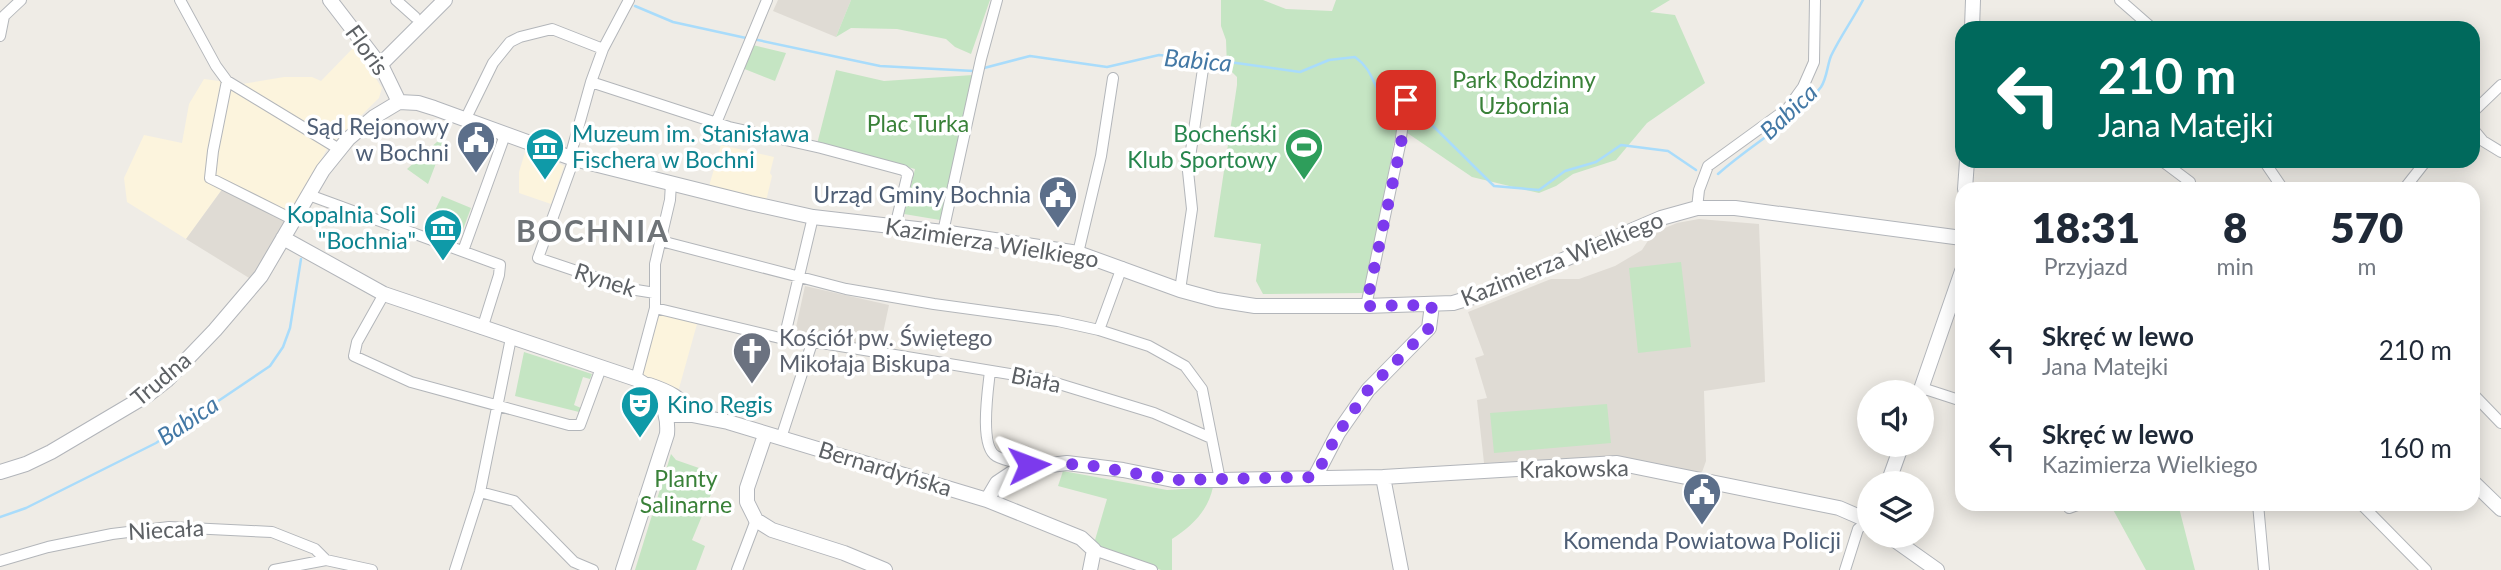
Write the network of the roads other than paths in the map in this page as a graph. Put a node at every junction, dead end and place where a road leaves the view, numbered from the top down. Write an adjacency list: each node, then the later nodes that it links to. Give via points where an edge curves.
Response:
1 (21, 0): 12 (street)
2 (330, 0): 19 (street, Floris)
3 (396, 0): 13 (street)
4 (446, 0): 19 (street)
5 (629, 0): 17 (street)
6 (767, 0): 28 (street)
7 (997, 0): 44 (street)
8 (1815, 0): 40 (street, via 1814,62 1802,87 1788,108 1708,166)
9 (1973, 0): 14 (street)
10 (2120, 0): 15 (street)
11 (185, 1): 21 (street)
12 (2, 14): 16 (street)
13 (415, 17)
14 (1972, 21)
15 (2144, 21)
16 (0, 36)
17 (603, 49): 22 (street); 27 (street, via 552,29 510,42 493,63)
18 (1204, 62): 52 (street, via 1188,171 1192,209)
19 (380, 65): 24 (street, Floris)
20 (1113, 78): 49 (street, via 1101,156)
21 (227, 81): 31 (street); 42 (street, via 210,178)
22 (591, 82): 28 (street); 33 (street)
23 (2501, 85): 26 (street)
24 (399, 103): 27 (street, via 418,103); 31 (street, Trudna, via 360,128)
25 (1406, 103): 57 (street)
26 (2480, 105)
27 (465, 120): 29 (street)
28 (716, 123): 43 (street, via 906,172)
29 (505, 135): 33 (street); 48 (street)
30 (2480, 138): 32 (street)
31 (339, 149): 39 (street, Trudna)
32 (2501, 152)
33 (572, 158): 38 (street); 54 (street, Rynek, via 538,258)
34 (2171, 168): 36 (street)
35 (2420, 168): 37 (street)
36 (2190, 182)
37 (2410, 182)
38 (671, 183): 41 (street, Kazimierza Wielkiego); 47 (street, Rynek)
39 (309, 195): 42 (street, Trudna); 48 (street)
40 (1697, 208): 45 (street, Kazimierza Wielkiego, via 1735,208); 56 (street, Kazimierza Wielkiego, via 1661,218 1480,296)
41 (813, 217): 43 (street, Kazimierza Wielkiego); 51 (street)
42 (294, 220): 46 (street, Trudna)
43 (895, 227): 44 (street, Kazimierza Wielkiego)
44 (943, 232): 49 (street, Kazimierza Wielkiego)
45 (1955, 237)
46 (283, 239): 55 (street); 79 (street, Trudna, via 249,292 167,380 51,452)
47 (661, 241): 51 (street); 54 (street, Rynek)
48 (463, 251): 59 (street, via 500,265)
49 (1078, 253): 50 (street, Kazimierza Wielkiego)
50 (1122, 267): 52 (street, Kazimierza Wielkiego); 60 (street)
51 (798, 278): 60 (street); 62 (street)
52 (1180, 290): 57 (street, Kazimierza Wielkiego, via 1255,306)
53 (1955, 291): 66 (street)
54 (654, 293): 58 (street, Rynek)
55 (384, 294): 59 (street); 71 (street, via 354,356 411,382)
56 (1432, 305): 57 (street, Kazimierza Wielkiego); 80 (street, via 1429,328 1368,390)
57 (1366, 306)
58 (655, 308): 62 (street, Biała); 67 (street, Rynek)
59 (482, 329): 61 (street)
60 (1098, 330): 77 (street, via 1149,346 1190,370 1202,389)
61 (511, 338): 64 (street); 71 (street)
62 (785, 339): 63 (street, Biała)
63 (812, 343): 65 (street, Biała); 76 (street)
64 (601, 368): 67 (street); 71 (street, via 580,425)
65 (990, 371): 77 (street, Biała, via 1091,393); 78 (street, via 989,450 998,458)
66 (1924, 380)
67 (639, 381): 72 (street, via 655,393); 73 (street, via 672,394)
68 (1934, 393): 69 (street)
69 (1955, 399)
70 (2480, 401): 74 (street)
71 (496, 407): 84 (street)
72 (667, 415): 73 (street, Bernardyńska); 100 (street, via 667,434)
73 (692, 415): 75 (street, Bernardyńska)
74 (2501, 423)
75 (765, 435): 76 (street, Bernardyńska); 90 (street, via 747,488 747,502)
76 (781, 438): 85 (street, Bernardyńska)
77 (1211, 438): 82 (street)
78 (1034, 467): 82 (street, Krakowska, via 1082,464 1173,480); 85 (street, Krakowska, via 1005,477)
79 (0, 472)
80 (1315, 477): 81 (street, Krakowska); 82 (street, Krakowska)
81 (1383, 477): 89 (street, Krakowska, via 1617,463 1839,508); 105 (street)
82 (1220, 481)
83 (2480, 489): 86 (street)
84 (480, 492): 98 (street); 99 (street, via 514,501 575,562)
85 (987, 500): 93 (street, Bernardyńska, via 1081,538)
86 (2501, 509)
87 (2259, 511): 108 (street)
88 (2368, 511): 109 (street)
89 (1857, 516)
90 (756, 520): 101 (street); 102 (street, via 772,530)
91 (1857, 531): 106 (street)
92 (1906, 548): 107 (street)
93 (1094, 550): 103 (street); 104 (street)
94 (326, 560): 95 (street, Niecała, via 315,549 272,532 169,527 56,545); 96 (street, Niecała); 97 (street, Niecała)
95 (0, 561)
96 (274, 570)
97 (372, 570)
98 (455, 570)
99 (593, 570)
100 (623, 570)
101 (737, 570)
102 (885, 570)
103 (1090, 570)
104 (1152, 570)
105 (1401, 570)
106 (1844, 570)
107 (1937, 570)
108 (2264, 570)
109 (2426, 570)

